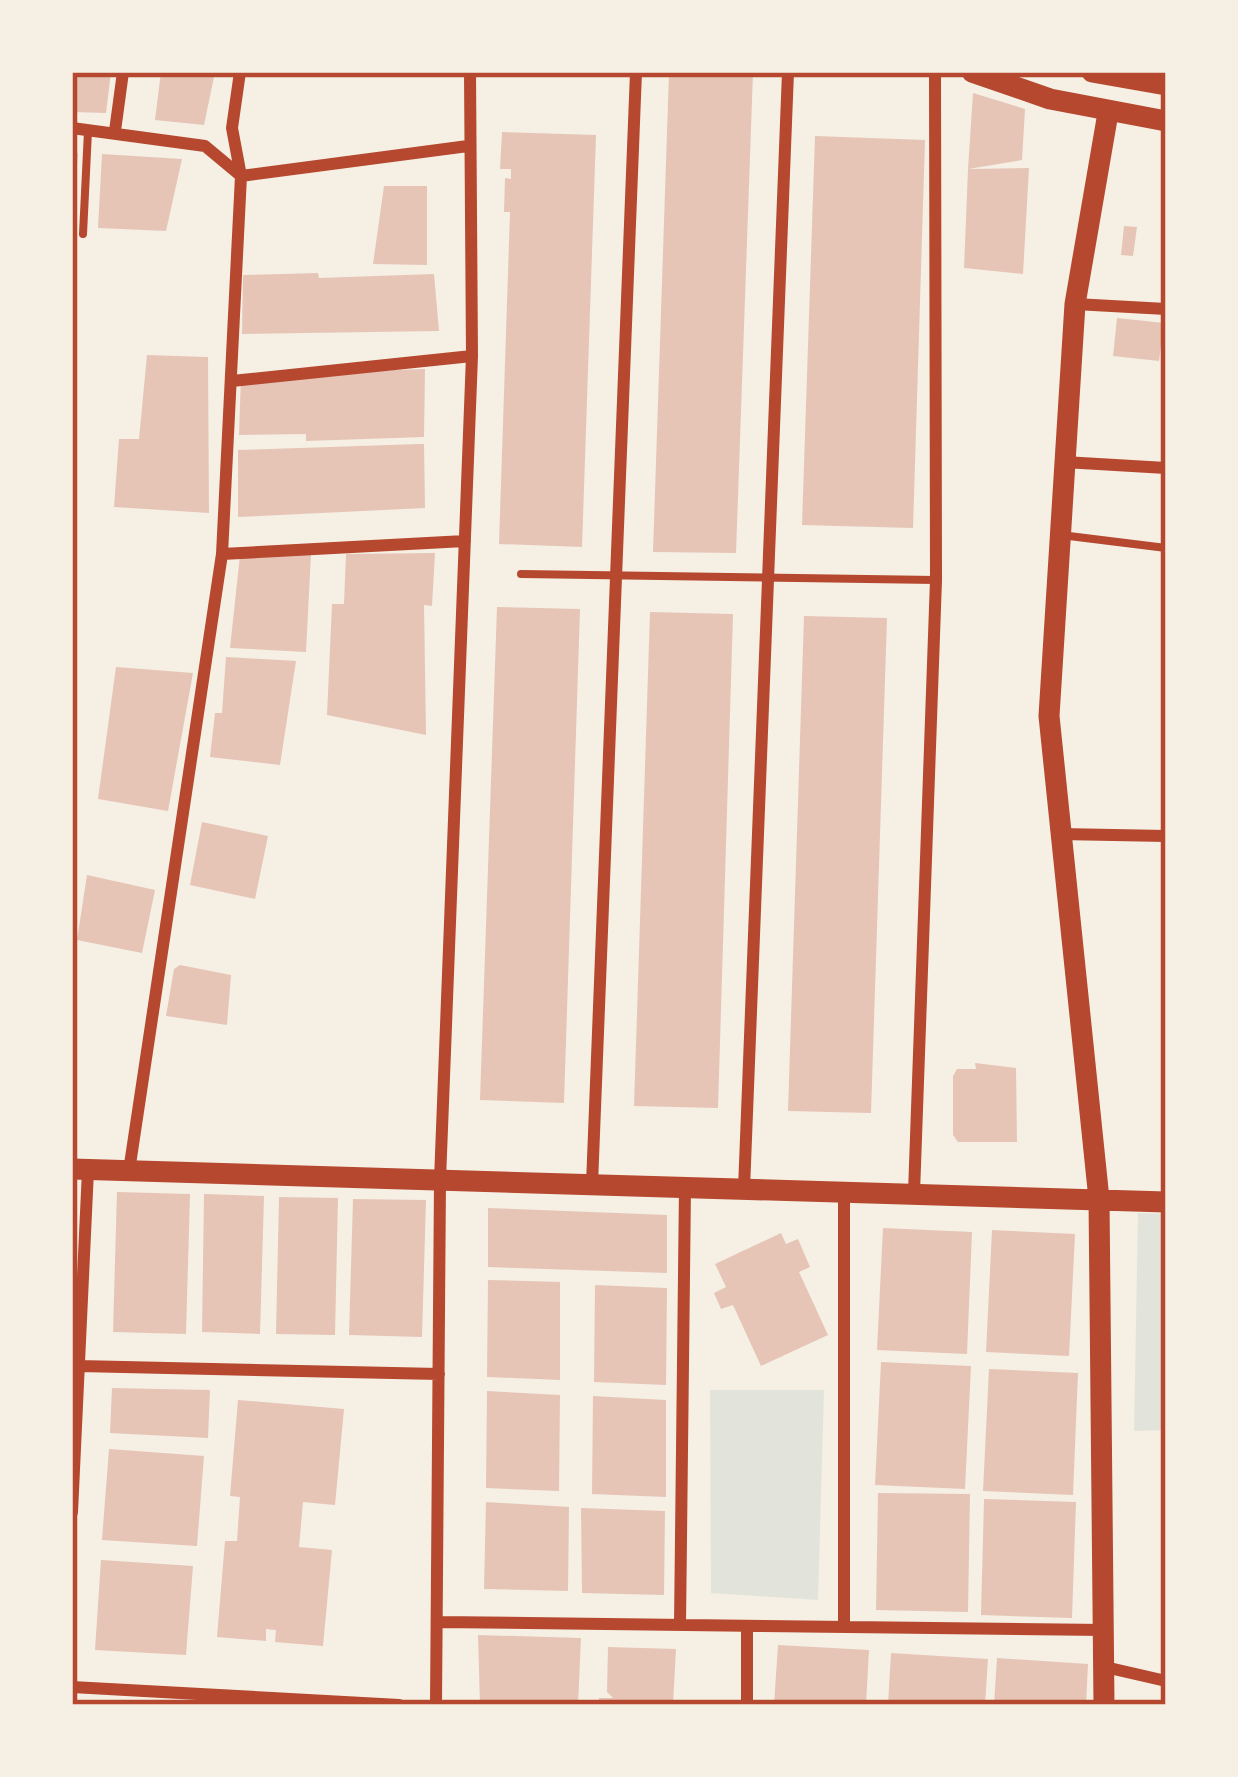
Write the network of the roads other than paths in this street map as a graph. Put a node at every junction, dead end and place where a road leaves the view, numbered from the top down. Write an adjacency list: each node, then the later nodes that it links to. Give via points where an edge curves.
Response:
1 (122, 72): 15 (street)
2 (240, 72): 17 (street, via 232,128)
3 (470, 72): 16 (street)
4 (636, 72): 30 (street)
5 (788, 72): 31 (street)
6 (935, 72): 32 (street)
7 (972, 72): 11 (street)
8 (1092, 72): 9 (street)
9 (1140, 77): 10 (street)
10 (1166, 85)
11 (1108, 113): 12 (street); 19 (street)
12 (1166, 121)
13 (72, 128): 14 (street)
14 (88, 130): 15 (street); 18 (lane)
15 (115, 131): 17 (street, via 206,146)
16 (468, 146): 17 (street); 21 (street)
17 (241, 176): 22 (street)
18 (83, 234)
19 (1075, 304): 20 (street); 23 (street)
20 (1166, 309)
21 (472, 356): 22 (street); 26 (street)
22 (232, 381): 28 (street)
23 (1064, 461): 24 (street); 25 (street)
24 (1166, 468)
25 (1060, 535): 27 (lane); 33 (street, via 1049,716)
26 (465, 541): 28 (street); 37 (street)
27 (1166, 548)
28 (222, 554): 36 (street)
29 (521, 574): 30 (lane)
30 (616, 575): 31 (lane); 38 (street)
31 (767, 577): 32 (lane); 40 (street)
32 (936, 580): 42 (street)
33 (1059, 834): 34 (street); 43 (street)
34 (1166, 836)
35 (80, 1170): 36 (street); 45 (street)
36 (129, 1171): 37 (street)
37 (440, 1180): 38 (street); 46 (street)
38 (592, 1184): 39 (street)
39 (685, 1187): 40 (street); 49 (street)
40 (744, 1189): 41 (street)
41 (844, 1192): 42 (street); 51 (street)
42 (914, 1193): 43 (street)
43 (1099, 1199): 44 (street); 52 (street)
44 (1166, 1202)
45 (79, 1366): 46 (street); 47 (street)
46 (439, 1374): 48 (street)
47 (72, 1512)
48 (437, 1622): 49 (street); 57 (street)
49 (680, 1625): 50 (street)
50 (747, 1626): 51 (street); 58 (street)
51 (844, 1627): 52 (street)
52 (1105, 1630): 53 (street)
53 (1106, 1667): 54 (street); 59 (street)
54 (1166, 1681)
55 (72, 1687): 56 (street)
56 (399, 1705)
57 (436, 1705)
58 (747, 1705)
59 (1104, 1705)

